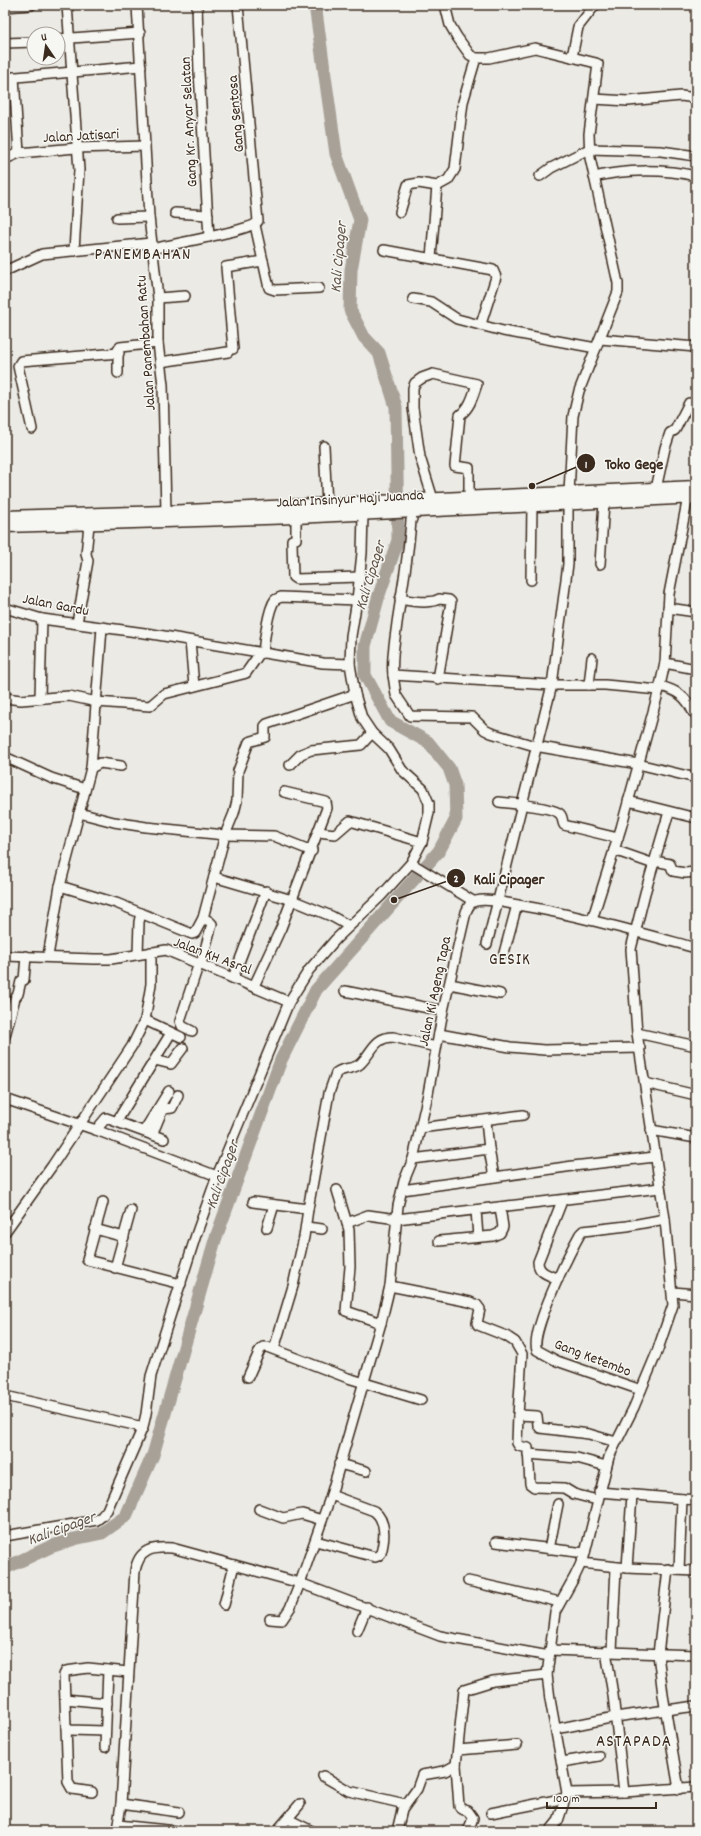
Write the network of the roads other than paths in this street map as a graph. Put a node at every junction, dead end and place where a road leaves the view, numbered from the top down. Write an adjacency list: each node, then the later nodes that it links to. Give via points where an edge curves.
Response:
1 (31, 5): 8 (street)
2 (67, 5): 11 (street)
3 (137, 5): 9 (street, Jalan Panembahan Ratu)
4 (197, 5): 33 (street, Gang Kr. Anyar Selatan)
5 (238, 5): 36 (street, Gang Sentosa)
6 (445, 5): 15 (street, via 450,25 457,37 470,55)
7 (595, 5): 14 (street, via 578,27)
8 (5, 7)
9 (140, 33): 11 (street); 16 (street, Jalan Panembahan Ratu)
10 (66, 38): 11 (street)
11 (69, 38): 17 (street)
12 (26, 42): 13 (street)
13 (5, 43)
14 (572, 57): 15 (street, via 535,48 489,58); 20 (street, via 598,64)
15 (476, 58): 30 (street, via 463,102 455,169 448,180)
16 (141, 66): 17 (street); 21 (street, Jalan Panembahan Ratu)
17 (71, 72): 18 (street); 22 (street)
18 (10, 78): 24 (street)
19 (696, 98): 20 (street, via 681,96 628,101)
20 (594, 99): 23 (street)
21 (145, 146): 22 (street, Jalan Jatisari); 34 (street, Jalan Panembahan Ratu)
22 (76, 148): 24 (street, Jalan Jatisari); 40 (street, via 79,170)
23 (589, 149): 25 (street, via 662,151); 27 (street, via 550,168); 29 (street)
24 (19, 153): 26 (street)
25 (696, 156)
26 (5, 160)
27 (540, 176)
28 (696, 176): 29 (street, via 666,172 631,172)
29 (594, 177): 49 (street, via 618,283 618,292)
30 (438, 186): 31 (street, via 419,183 408,185); 41 (street)
31 (400, 212)
32 (175, 213): 33 (street)
33 (208, 215): 37 (street, Gang Kr. Anyar Selatan)
34 (149, 217): 35 (street); 38 (street, Jalan Panembahan Ratu)
35 (118, 218)
36 (257, 223): 37 (street); 42 (street, Gang Sentosa)
37 (209, 237): 38 (street)
38 (151, 246): 40 (street); 46 (street, Jalan Panembahan Ratu)
39 (384, 250): 41 (street)
40 (74, 251): 43 (street, via 42,254)
41 (431, 258): 48 (street, via 494,272 495,283)
42 (264, 261): 44 (street, Gang Sentosa, via 269,288); 54 (street, via 226,267 230,350)
43 (5, 271)
44 (319, 288)
45 (185, 296): 46 (street)
46 (158, 298): 50 (street, Jalan Panembahan Ratu)
47 (414, 299): 48 (street, via 431,302 457,319)
48 (475, 323): 52 (street, via 503,331)
49 (600, 339): 51 (street); 52 (street)
50 (158, 343): 53 (street, via 120,347); 54 (street, Jalan Panembahan Ratu)
51 (696, 347)
52 (596, 348): 63 (street, via 579,391 573,416)
53 (118, 353): 55 (street); 57 (street, via 20,361 18,366)
54 (160, 362): 68 (street, Jalan Panembahan Ratu, via 163,385)
55 (118, 373)
56 (689, 403): 60 (street, via 666,443)
57 (32, 429)
58 (324, 446): 67 (street)
59 (696, 487): 60 (highway, Jalan Insinyur Haji Juanda)
60 (656, 489): 63 (highway, Jalan Insinyur Haji Juanda)
61 (692, 497): 65 (highway, Jalan Insinyur Haji Juanda); 83 (street)
62 (469, 498): 63 (highway, Jalan Insinyur Haji Juanda); 64 (highway, Jalan Insinyur Haji Juanda); 64 (street, via 468,468 455,466 460,415 471,402 477,384 433,374 415,383 413,408 420,457)
63 (568, 498): 65 (highway, Jalan Insinyur Haji Juanda); 66 (highway, Jalan Insinyur Haji Juanda); 98 (street, via 568,564)
64 (433, 499): 69 (highway, Jalan Insinyur Haji Juanda)
65 (604, 502): 77 (street)
66 (532, 504): 69 (highway, Jalan Insinyur Haji Juanda); 79 (street)
67 (327, 505): 69 (highway, Jalan Insinyur Haji Juanda, via 383,501); 70 (highway, Jalan Insinyur Haji Juanda)
68 (166, 512): 70 (highway, Jalan Insinyur Haji Juanda); 74 (highway, Jalan Insinyur Haji Juanda)
69 (415, 512): 71 (highway, Jalan Insinyur Haji Juanda); 80 (street, via 410,520 408,552)
70 (258, 513): 73 (highway, Jalan Insinyur Haji Juanda); 75 (highway, Jalan Insinyur Haji Juanda)
71 (363, 514): 73 (highway, Jalan Insinyur Haji Juanda); 78 (street)
72 (5, 517): 74 (highway, Jalan Insinyur Haji Juanda)
73 (296, 518): 78 (street, via 296,539 292,540 293,577)
74 (72, 520): 75 (highway, Jalan Insinyur Haji Juanda); 76 (highway, Jalan Insinyur Haji Juanda)
75 (89, 524): 86 (street, via 87,568)
76 (5, 526)
77 (600, 564)
78 (360, 577): 81 (street)
79 (531, 580)
80 (400, 599): 94 (street, via 392,663); 95 (street, via 420,602 439,599 451,602)
81 (357, 600): 89 (street, via 281,597 275,600); 92 (street, via 351,636)
82 (5, 608): 85 (street, Jalan Gardu)
83 (668, 608): 84 (street); 91 (street)
84 (696, 612)
85 (42, 619): 86 (street, Jalan Gardu); 102 (street)
86 (77, 623): 87 (street, Jalan Gardu)
87 (102, 628): 88 (street, Jalan Gardu); 103 (street)
88 (190, 641): 89 (street, Jalan Gardu); 97 (street)
89 (261, 653): 92 (street, Jalan Gardu, via 323,663); 97 (street, via 243,674)
90 (592, 658): 96 (street)
91 (665, 663): 93 (street); 99 (street)
92 (350, 664): 100 (street)
93 (696, 669)
94 (393, 675): 95 (street); 106 (street, via 396,695 409,716 472,717 491,733)
95 (438, 679): 98 (street)
96 (589, 685): 98 (street); 99 (street)
97 (194, 686): 103 (street, via 162,694 150,706)
98 (552, 686): 106 (street)
99 (660, 688): 104 (street, via 671,688 682,694); 108 (street)
100 (355, 694): 105 (street, via 362,718); 122 (street, via 267,724 265,736 249,742 238,770 236,801)
101 (5, 698): 102 (street)
102 (40, 698): 103 (street, via 69,696)
103 (97, 702): 111 (street)
104 (693, 712)
105 (372, 733): 109 (street, via 361,745 311,750 301,754); 124 (street, via 389,749 402,770 425,792 429,806)
106 (536, 746): 108 (street); 117 (street)
107 (5, 757): 113 (street, via 51,778)
108 (638, 764): 112 (street); 115 (street)
109 (290, 765)
110 (121, 766): 111 (street, via 100,763)
111 (91, 768): 113 (street)
112 (696, 778)
113 (85, 789): 119 (street)
114 (284, 792): 121 (street, via 327,803)
115 (628, 801): 118 (street); 123 (street)
116 (499, 802): 117 (street)
117 (523, 804): 123 (street, via 560,813 564,825); 135 (street)
118 (669, 812): 120 (street); 127 (street)
119 (79, 813): 122 (street, via 128,824); 131 (street)
120 (696, 818)
121 (318, 832): 124 (street, via 335,834 350,821); 126 (street)
122 (225, 835): 126 (street, via 276,836); 130 (street)
123 (618, 838): 125 (street)
124 (422, 842): 128 (street)
125 (614, 850): 127 (street); 139 (street)
126 (312, 852): 133 (street)
127 (655, 862): 129 (street, via 670,864 673,871); 141 (street)
128 (413, 864): 134 (street); 140 (street)
129 (696, 872)
130 (214, 877): 132 (street); 138 (street)
131 (60, 886): 137 (street); 149 (street)
132 (266, 891): 133 (street); 151 (street)
133 (292, 900): 140 (street); 153 (street)
134 (473, 901): 135 (street); 152 (street, Jalan Ki Ageng Tapa, via 466,912)
135 (498, 902): 136 (street); 142 (street)
136 (516, 905): 139 (street); 145 (street)
137 (141, 913): 138 (street, via 192,934); 146 (street)
138 (203, 918): 150 (street, via 212,924)
139 (592, 920): 141 (street)
140 (349, 926): 156 (street, via 309,970)
141 (636, 932): 143 (street); 161 (street, via 631,949)
142 (486, 944)
143 (696, 948)
144 (151, 952): 146 (street, Jalan KH Asral); 150 (street, Jalan KH Asral, via 166,950); 158 (street, via 151,984)
145 (504, 953)
146 (138, 954): 149 (street, Jalan KH Asral, via 111,959)
147 (5, 956): 148 (street, Jalan KH Asral)
148 (26, 956): 149 (street, Jalan KH Asral); 163 (street, via 24,980 21,981 15,998)
149 (48, 956)
150 (200, 963): 151 (street, Jalan KH Asral); 159 (street, via 180,1021 182,1026)
151 (232, 978): 153 (street, Jalan KH Asral)
152 (450, 984): 155 (street); 157 (street, Jalan Ki Ageng Tapa)
153 (254, 986): 156 (street, Jalan KH Asral)
154 (344, 991): 157 (street)
155 (500, 994)
156 (289, 1002): 190 (street)
157 (443, 1011): 162 (street, Jalan Ki Ageng Tapa)
158 (145, 1020): 160 (street); 180 (street, via 132,1046)
159 (192, 1031)
160 (171, 1033): 164 (street); 169 (street)
161 (637, 1033): 165 (street); 168 (street)
162 (438, 1034): 166 (street, Jalan Ki Ageng Tapa); 168 (street, via 510,1047 544,1050)
163 (5, 1036)
164 (181, 1037)
165 (696, 1046)
166 (436, 1047): 181 (street, Jalan Ki Ageng Tapa); 200 (street, via 387,1037 380,1039 360,1064 336,1073 329,1093)
167 (183, 1048): 169 (street, via 171,1064)
168 (640, 1048): 170 (street)
169 (155, 1060): 178 (street)
170 (645, 1083): 173 (street); 183 (street)
171 (169, 1091): 175 (street)
172 (178, 1095): 176 (street)
173 (696, 1095)
174 (5, 1099): 180 (street)
175 (161, 1104): 176 (street); 184 (street)
176 (172, 1108): 184 (street, via 163,1109)
177 (523, 1115): 179 (street)
178 (117, 1121): 182 (street, via 106,1118); 184 (street)
179 (486, 1121): 181 (street); 187 (street)
180 (80, 1125): 182 (street); 210 (street)
181 (420, 1128): 189 (street, Jalan Ki Ageng Tapa)
182 (96, 1130): 190 (street)
183 (651, 1130): 185 (street); 188 (street)
184 (148, 1133): 186 (street)
185 (696, 1138)
186 (164, 1139)
187 (489, 1149): 189 (street); 191 (street)
188 (655, 1157): 191 (street); 192 (street)
189 (413, 1158): 194 (street, Jalan Ki Ageng Tapa)
190 (217, 1176): 216 (street)
191 (494, 1177): 194 (street)
192 (660, 1188): 195 (street); 204 (street)
193 (337, 1190): 205 (street)
194 (402, 1190): 203 (street, Jalan Ki Ageng Tapa)
195 (562, 1201): 199 (street); 215 (street, via 538,1262 544,1273)
196 (103, 1202): 208 (street)
197 (253, 1202): 198 (street)
198 (274, 1205): 200 (street); 207 (street)
199 (500, 1207): 202 (street); 212 (street, via 502,1231 493,1236)
200 (308, 1209): 206 (street)
201 (131, 1210): 211 (street)
202 (476, 1210): 203 (street); 212 (street)
203 (396, 1219): 205 (street, via 362,1216); 217 (street, Jalan Ki Ageng Tapa)
204 (665, 1219): 215 (street, via 583,1231); 218 (street)
205 (347, 1223): 220 (street, via 350,1267 346,1311)
206 (306, 1227): 209 (street); 221 (street, via 293,1286)
207 (267, 1228)
208 (95, 1229): 211 (street); 214 (street, via 88,1260)
209 (322, 1229)
210 (5, 1232)
211 (124, 1237): 214 (street)
212 (478, 1237): 213 (street)
213 (439, 1241)
214 (115, 1268): 216 (street)
215 (558, 1279): 224 (street, Gang Ketembo, via 538,1329 536,1348 554,1360)
216 (181, 1284): 228 (street, via 151,1376)
217 (390, 1286): 220 (street, Jalan Ki Ageng Tapa); 227 (street, via 477,1305 480,1309 478,1326 501,1333 515,1342 523,1358)
218 (673, 1292): 219 (street); 224 (street, via 671,1314)
219 (696, 1294)
220 (382, 1318): 223 (street, Jalan Ki Ageng Tapa)
221 (274, 1349): 222 (street, via 263,1347 260,1350); 223 (street)
222 (248, 1377)
223 (363, 1383): 226 (street); 231 (street, Jalan Ki Ageng Tapa)
224 (641, 1390): 229 (street)
225 (5, 1396): 228 (street)
226 (421, 1400)
227 (518, 1415): 229 (street, via 537,1416 540,1428 589,1434); 230 (street, via 517,1443 519,1446 527,1447)
228 (143, 1427): 242 (street, via 102,1516 97,1520)
229 (616, 1442): 232 (street)
230 (528, 1454): 232 (street, via 577,1458); 236 (street, via 529,1482 532,1486 564,1488 574,1494)
231 (339, 1464): 233 (street); 234 (street, Jalan Ki Ageng Tapa)
232 (606, 1466): 236 (street)
233 (366, 1471)
234 (331, 1494): 241 (street, Jalan Ki Ageng Tapa); 243 (street, via 379,1514 384,1526 381,1553 375,1557)
235 (632, 1495): 236 (street); 237 (street); 250 (street)
236 (598, 1496): 246 (street)
237 (682, 1499): 238 (street); 252 (street)
238 (696, 1500)
239 (558, 1504): 245 (street)
240 (259, 1509): 241 (street, via 283,1518 302,1514)
241 (322, 1520): 243 (street, Jalan Ki Ageng Tapa)
242 (5, 1536)
243 (316, 1540): 255 (street, Jalan Ki Ageng Tapa)
244 (496, 1542): 245 (street)
245 (549, 1549): 246 (street)
246 (585, 1552): 247 (street)
247 (581, 1563): 249 (street); 256 (street)
248 (234, 1565): 255 (street); 257 (street); 266 (street, via 172,1548 155,1548 143,1553 135,1571)
249 (616, 1568): 250 (street); 261 (street)
250 (627, 1568): 251 (street)
251 (668, 1569): 252 (street); 263 (street)
252 (679, 1570): 253 (street)
253 (696, 1570)
254 (468, 1581): 256 (street)
255 (300, 1583): 258 (street); 259 (street, Jalan Ki Ageng Tapa, via 282,1620)
256 (560, 1602): 262 (street, via 553,1619)
257 (224, 1605)
258 (367, 1607): 260 (street); 262 (street, via 440,1636)
259 (270, 1619)
260 (357, 1631)
261 (609, 1651): 262 (street); 263 (street); 272 (street)
262 (550, 1653): 267 (street)
263 (658, 1654): 264 (street); 271 (street)
264 (696, 1655)
265 (108, 1670): 266 (street); 268 (street, via 88,1668 66,1671); 269 (street)
266 (128, 1672): 288 (street)
267 (548, 1675): 274 (street); 278 (street, via 493,1681 465,1688)
268 (65, 1699): 269 (street); 273 (street)
269 (107, 1704): 275 (street)
270 (696, 1706): 271 (street)
271 (665, 1710): 272 (street); 284 (street)
272 (615, 1717): 274 (street); 286 (street)
273 (66, 1727): 275 (street, via 70,1730); 285 (street, via 68,1782 72,1788)
274 (556, 1729): 280 (street)
275 (105, 1731): 277 (street)
276 (517, 1746): 278 (street)
277 (105, 1747)
278 (458, 1750): 281 (street)
279 (599, 1756): 280 (street)
280 (562, 1762): 287 (street)
281 (456, 1765): 290 (street, via 445,1771 422,1775 418,1789); 301 (street, via 459,1808 468,1811 473,1818)
282 (323, 1776): 290 (street, via 349,1791)
283 (696, 1787): 284 (street)
284 (679, 1789): 286 (street)
285 (92, 1792)
286 (624, 1792): 287 (street)
287 (567, 1796): 292 (street); 294 (street)
288 (121, 1804): 291 (street); 295 (street)
289 (300, 1804): 293 (street)
290 (405, 1804): 300 (street)
291 (179, 1812)
292 (491, 1813)
293 (288, 1819): 298 (street); 299 (street)
294 (558, 1821): 302 (street); 303 (street)
295 (118, 1828): 296 (street)
296 (160, 1830): 297 (street)
297 (177, 1831)
298 (277, 1831)
299 (312, 1831)
300 (397, 1831)
301 (468, 1831)
302 (550, 1831)
303 (558, 1831)

